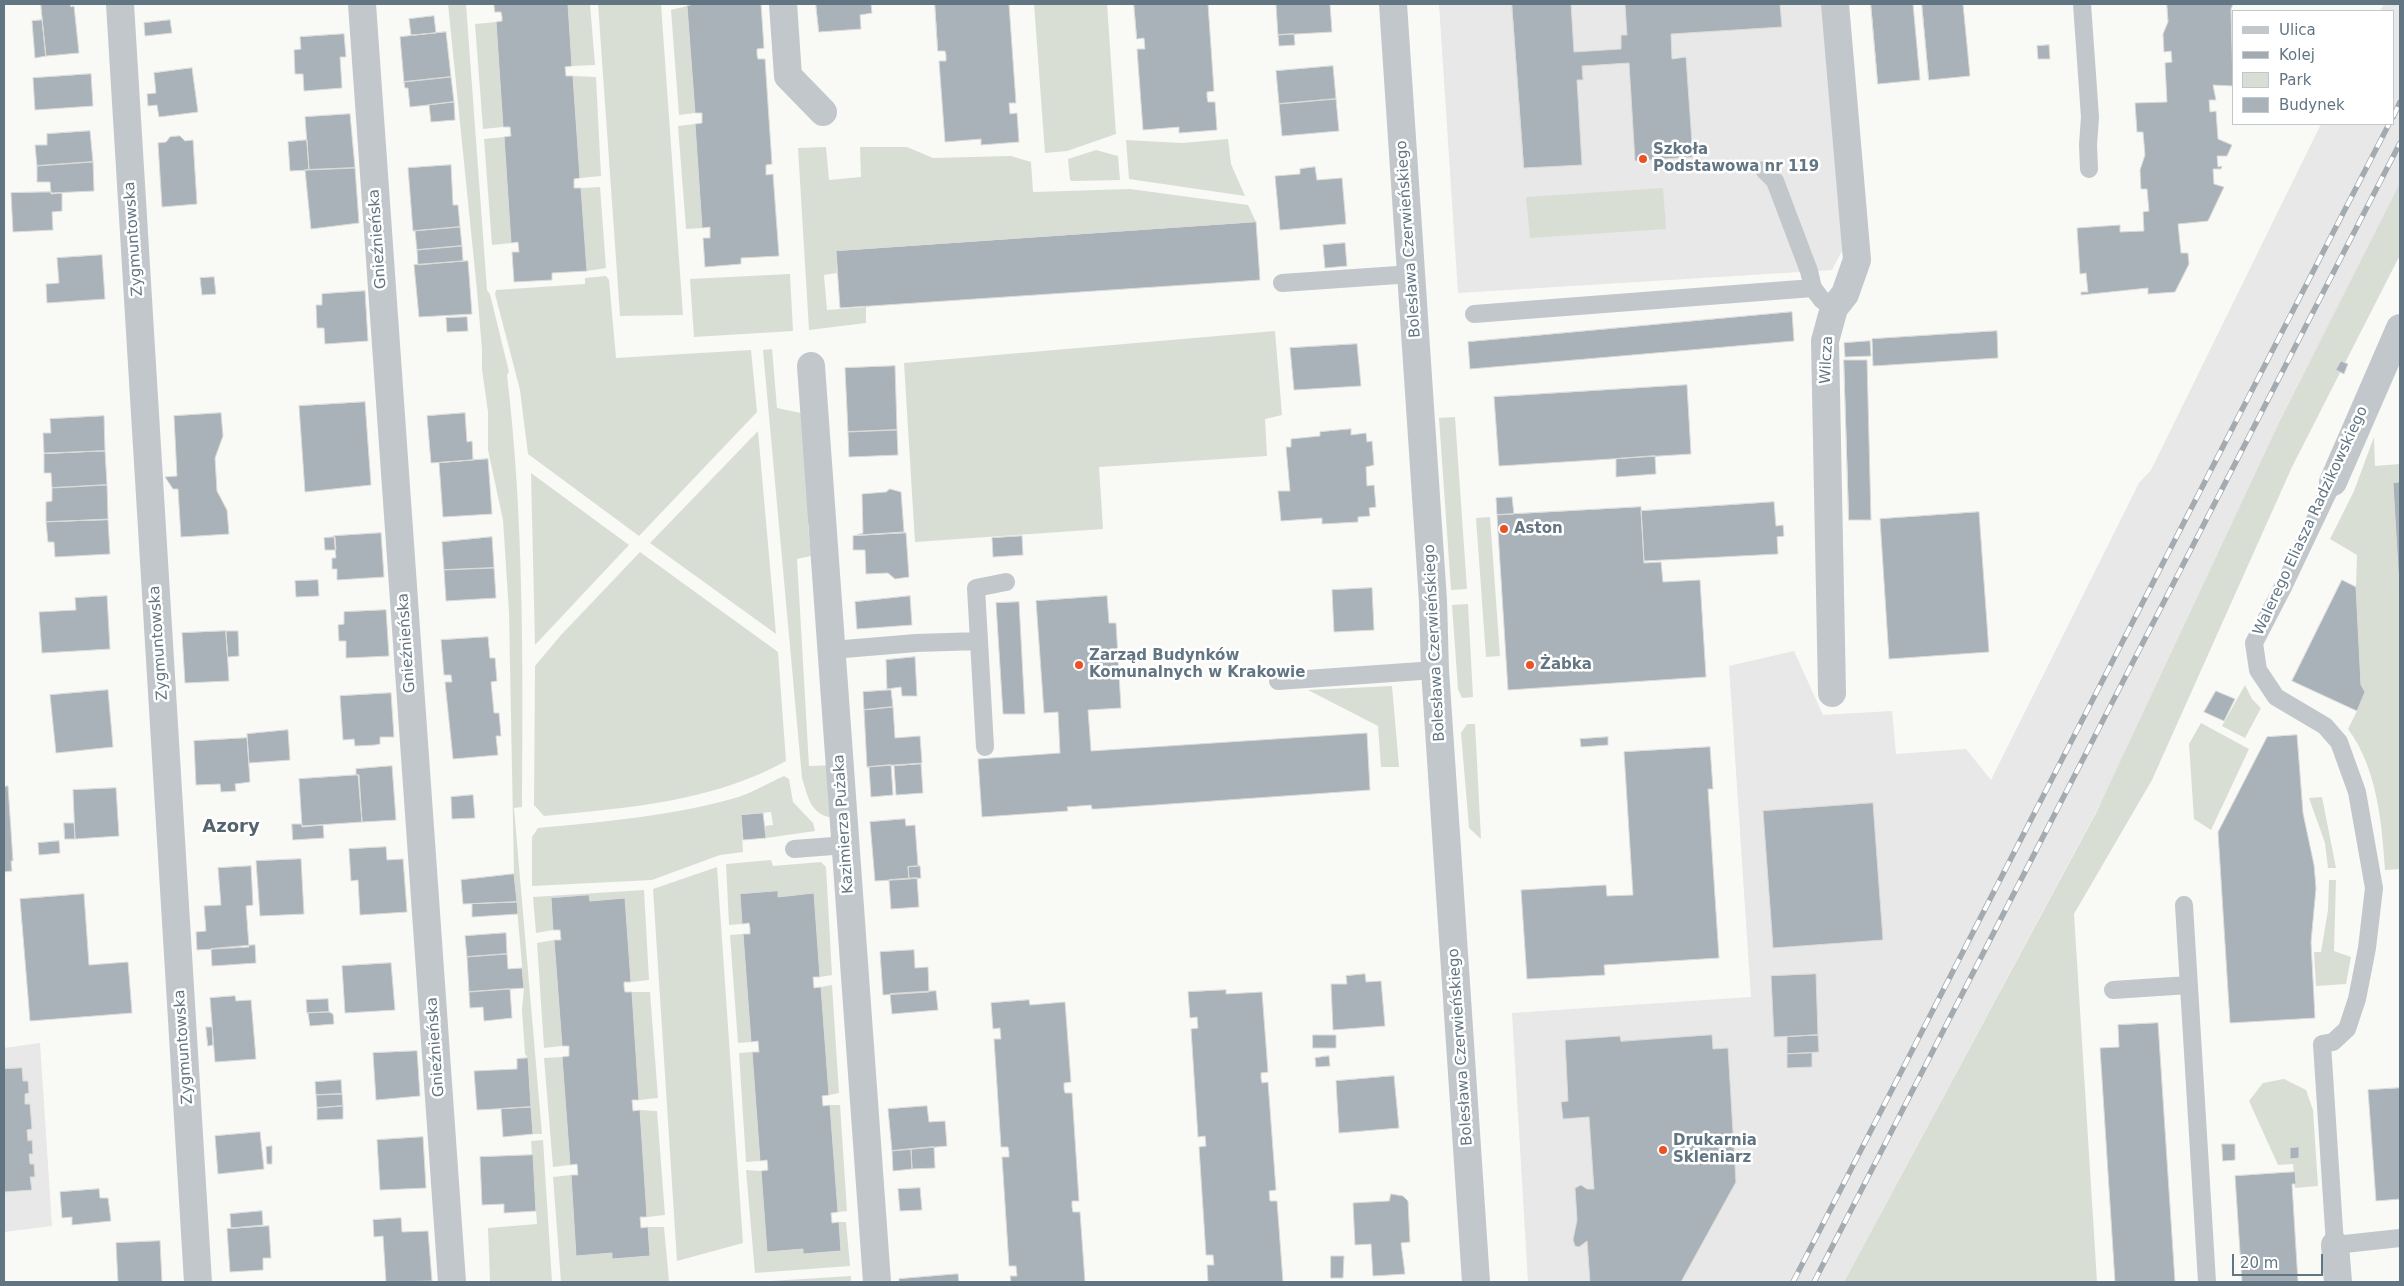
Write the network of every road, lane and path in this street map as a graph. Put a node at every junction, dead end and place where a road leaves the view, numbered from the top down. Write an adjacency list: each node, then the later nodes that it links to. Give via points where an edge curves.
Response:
1 (120, 4): 32 (street, Zygmuntowska)
2 (362, 4): 33 (street, Gnieźnieńska)
3 (783, 4): 7 (street, via 788,76)
4 (1393, 4): 10 (street, Bolesława Czerwieńskiego)
5 (1835, 4): 13 (street, Wilcza, via 1857,260 1845,294)
6 (2082, 4): 8 (lane, via 2090,117)
7 (823, 112)
8 (2088, 169)
9 (1764, 170): 12 (lane, via 1775,181)
10 (1412, 274): 11 (lane); 21 (street, Bolesława Czerwieńskiego)
11 (1282, 283)
12 (1813, 288): 13 (lane); 14 (lane)
13 (1834, 308): 23 (street, Wilcza, via 1824,341)
14 (1474, 314)
15 (2397, 347): 17 (street, Walerego Eliasza Radzikowskiego)
16 (811, 366): 20 (street, Kazimierza Pużaka)
17 (2333, 482): 31 (lane, Walerego Eliasza Radzikowskiego, via 2254,643 2258,670 2276,697 2325,726 2339,742 2357,792 2374,888 2357,999 2347,1029 2333,1042 2322,1044)
18 (1006, 582): 19 (lane, via 976,588)
19 (979, 641): 20 (lane); 24 (lane)
20 (832, 650): 25 (street, Kazimierza Pużaka)
21 (1435, 670): 22 (lane); 35 (street, Bolesława Czerwieńskiego)
22 (1278, 681)
23 (1832, 693)
24 (985, 747)
25 (846, 845): 26 (lane); 34 (street, Kazimierza Pużaka)
26 (794, 849)
27 (2184, 905): 28 (lane)
28 (2189, 985): 29 (lane); 36 (lane)
29 (2113, 990)
30 (2400, 1238): 31 (lane)
31 (2335, 1245): 37 (street)
32 (198, 1282)
33 (452, 1282)
34 (877, 1282)
35 (1476, 1282)
36 (2207, 1282)
37 (2338, 1282)

